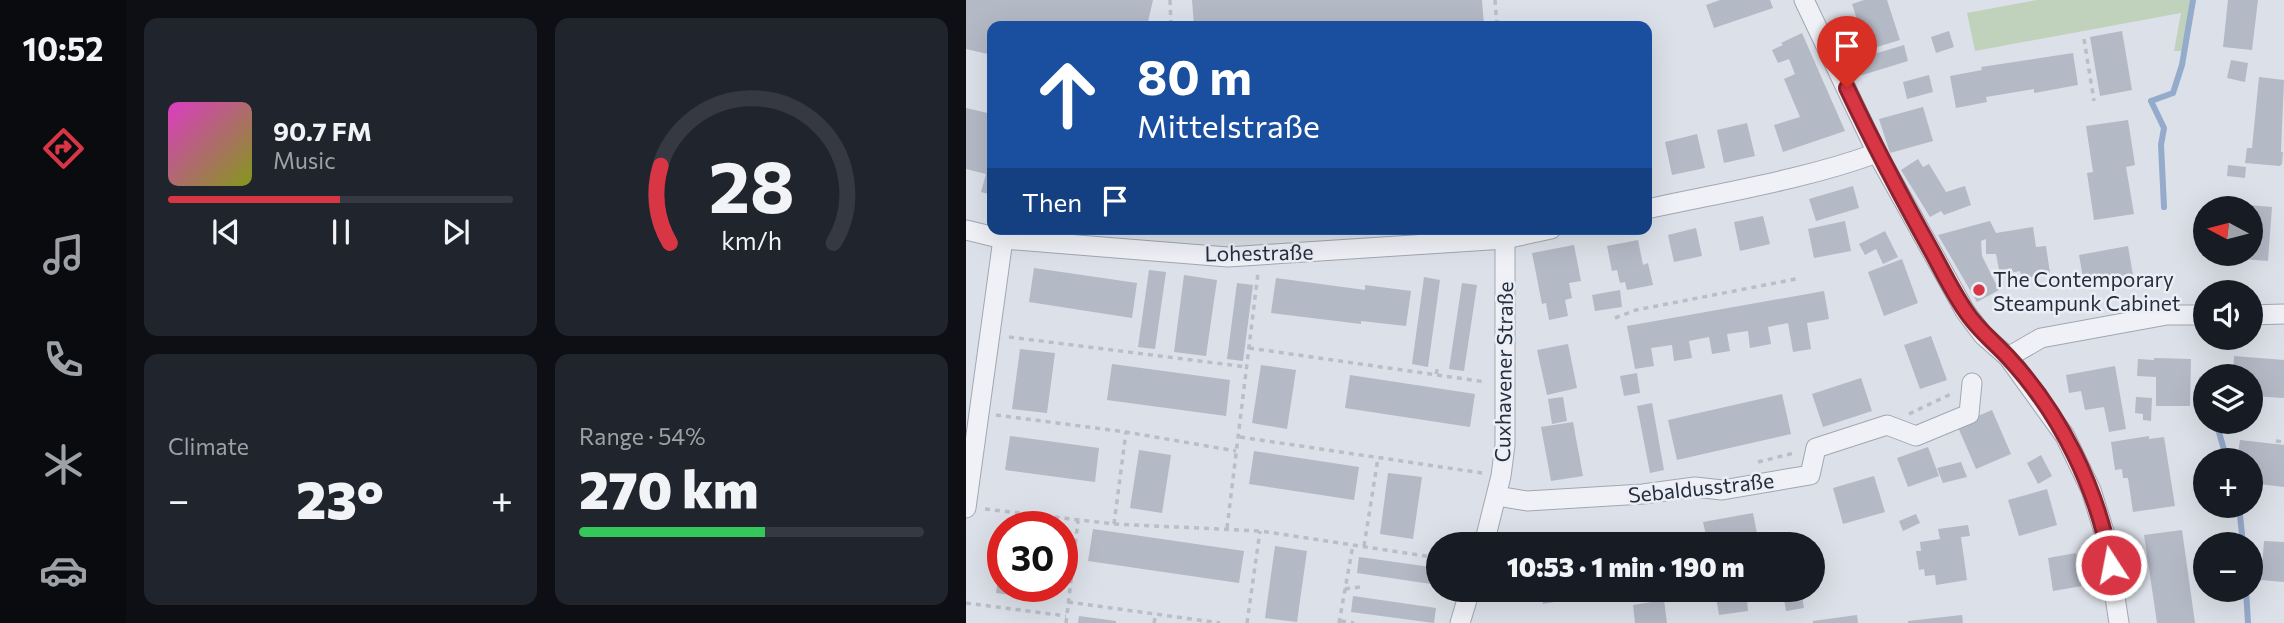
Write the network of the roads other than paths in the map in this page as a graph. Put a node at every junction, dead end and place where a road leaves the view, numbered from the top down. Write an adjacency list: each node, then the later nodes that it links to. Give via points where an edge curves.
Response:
1 (1804, 0): 2 (street)
2 (1877, 153): 3 (street); 11 (street, via 1965,311)
3 (1652, 208)
4 (966, 230): 6 (street, Lohestraße)
5 (1523, 235): 7 (street, Lohestraße)
6 (1003, 239): 7 (street, Lohestraße, via 1228,257); 14 (street, via 979,412)
7 (1505, 239): 13 (street, Cuxhavener Straße, via 1505,445)
8 (2284, 314): 10 (street)
9 (2193, 315): 11 (street, via 2166,315 2041,338)
10 (2263, 315)
11 (2008, 357): 18 (street, via 2065,436 2091,490 2106,538)
12 (1972, 383): 13 (street, Sebaldusstraße, via 1969,414 1916,436 1887,425 1815,448 1810,475 1722,489 1695,487 1527,501)
13 (1497, 496): 15 (street, Cuxhavener Straße)
14 (972, 508)
15 (1487, 532)
16 (1467, 602): 17 (street)
17 (1460, 623)
18 (2119, 623)

